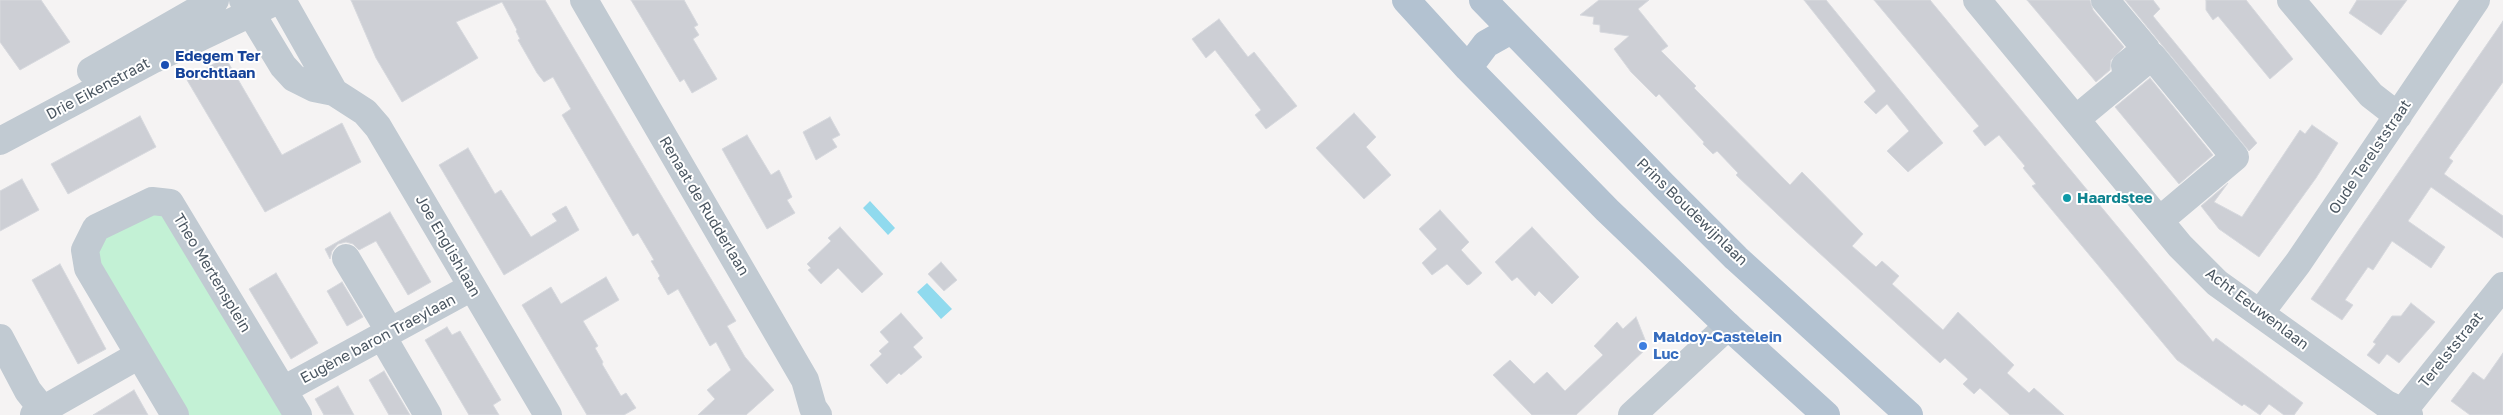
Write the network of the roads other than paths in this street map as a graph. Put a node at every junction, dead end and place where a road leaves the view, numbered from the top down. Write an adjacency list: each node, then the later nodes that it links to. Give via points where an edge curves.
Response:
1 (216, 0): 17 (street, Drie Eikenstraat)
2 (278, 0): 11 (street, Drie Eikenstraat)
3 (282, 0): 14 (street, Joe Englishlaan)
4 (584, 0): 30 (street, Renaat de Rudderlaan, via 805,380)
5 (1406, 0): 13 (main road)
6 (1483, 0): 12 (main road, Prins Boudewijnlaan)
7 (2105, 0): 15 (street, via 2146,49)
8 (2291, 0): 16 (street, via 2371,95)
9 (2476, 0): 16 (street, Oude Terelststraat)
10 (1987, 3): 15 (street, Acht Eeuwenlaan)
11 (247, 7): 14 (street, Joe Englishlaan, via 283,66 294,78 314,88); 18 (street, Drie Eikenstraat)
12 (1511, 30): 13 (main road, via 1486,44); 38 (main road, Prins Boudewijnlaan, via 1736,258)
13 (1468, 68): 24 (main road, via 1607,210)
14 (334, 92): 22 (street, Joe Englishlaan, via 366,112 378,127)
15 (2072, 115): 19 (street, Acht Eeuwenlaan); 19 (street, via 2152,56 2235,157)
16 (2398, 116): 23 (street, Oude Terelststraat)
17 (0, 120)
18 (0, 141)
19 (2160, 220): 23 (street, Acht Eeuwenlaan, via 2180,246 2217,283)
20 (346, 258): 25 (street)
21 (2503, 286): 31 (street, Terelststraat)
22 (472, 288): 25 (street, Eugène baron Traeylaan); 35 (street, Joe Englishlaan)
23 (2260, 313): 31 (street, Acht Eeuwenlaan)
24 (1728, 326): 36 (street); 37 (main road)
25 (386, 334): 28 (street, Eugène baron Traeylaan); 34 (street)
26 (0, 338): 29 (street)
27 (139, 355): 28 (street, Theo Mertensplein, via 88,268 86,250 96,228 118,215 152,201 170,202); 29 (street); 32 (street, Theo Mertensplein)
28 (283, 390): 33 (street, Theo Mertensplein)
29 (42, 413)
30 (810, 413)
31 (2404, 414)
32 (175, 415)
33 (298, 415)
34 (428, 415)
35 (548, 415)
36 (1632, 415)
37 (1826, 415)
38 (1909, 415)

